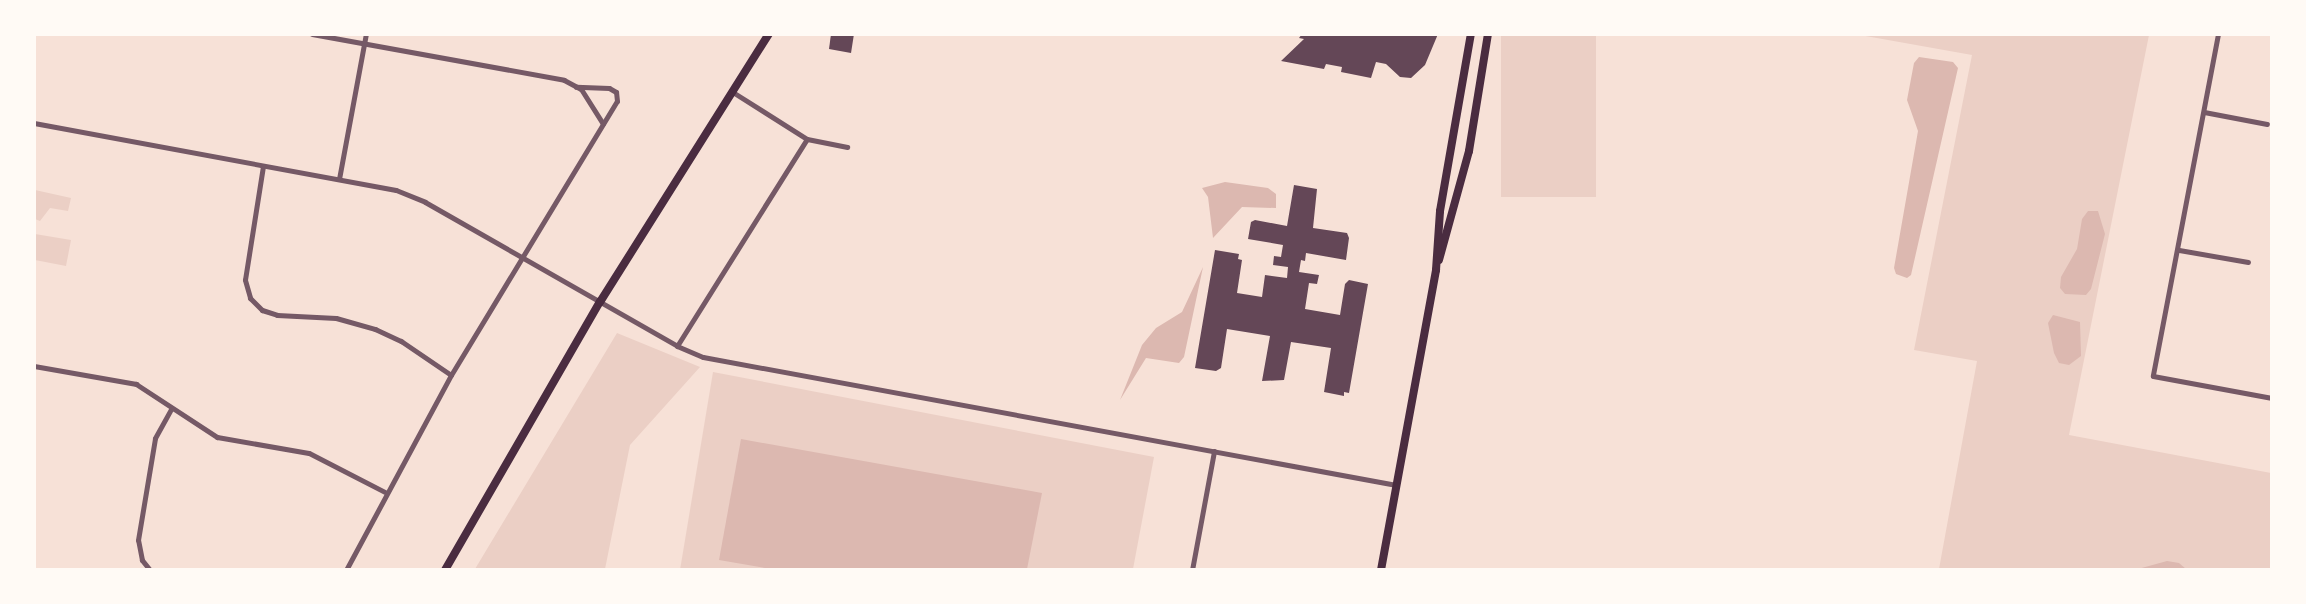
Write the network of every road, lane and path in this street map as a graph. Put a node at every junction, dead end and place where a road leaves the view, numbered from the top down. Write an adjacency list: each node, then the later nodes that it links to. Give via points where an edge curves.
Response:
1 (312, 34): 7 (street)
2 (366, 34): 7 (street)
3 (769, 34): 9 (main road)
4 (1471, 34): 21 (main road, via 1440,211)
5 (1488, 34): 21 (main road, via 1455,213)
6 (2218, 34): 10 (street)
7 (364, 44): 8 (street, via 535,72); 17 (street)
8 (576, 87): 12 (street); 12 (street, via 597,85 616,92 617,101)
9 (730, 91): 14 (street); 22 (main road)
10 (2204, 112): 13 (street); 18 (street)
11 (34, 123): 16 (street)
12 (603, 124): 19 (street)
13 (2267, 124)
14 (807, 139): 15 (street); 23 (street)
15 (847, 147)
16 (262, 166): 17 (street); 25 (street, via 245,280 250,298 262,310 277,315 336,318 375,329 401,341)
17 (339, 179): 19 (street, via 396,190 425,202)
18 (2179, 250): 20 (street); 26 (street, via 2153,376)
19 (525, 257): 22 (street); 25 (street)
20 (2248, 262)
21 (1436, 270): 29 (main road)
22 (600, 302): 23 (street); 33 (main road)
23 (678, 346): 28 (street, via 703,357)
24 (34, 366): 27 (street, via 136,384)
25 (451, 375): 30 (street)
26 (2271, 398)
27 (171, 409): 30 (street, via 217,437 309,453); 31 (street, via 155,438 138,540 142,560)
28 (1214, 452): 29 (street); 34 (street)
29 (1396, 485): 35 (main road)
30 (385, 492): 32 (street)
31 (150, 570)
32 (346, 570)
33 (444, 570)
34 (1192, 570)
35 (1381, 570)

